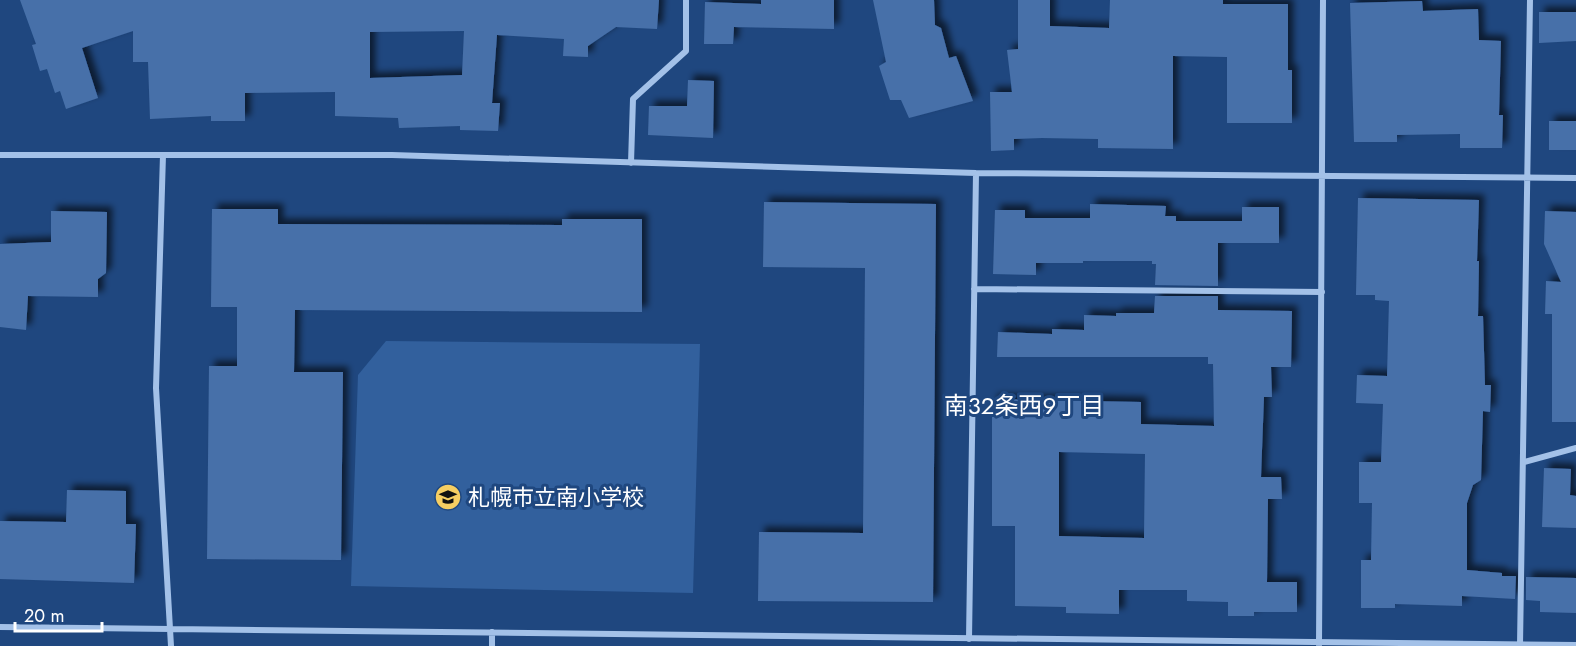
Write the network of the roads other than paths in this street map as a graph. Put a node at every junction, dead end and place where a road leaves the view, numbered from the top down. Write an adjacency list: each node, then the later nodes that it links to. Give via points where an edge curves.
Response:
1 (686, 0): 6 (street, via 686,51 633,99)
2 (1323, 0): 8 (street)
3 (1530, 0): 9 (street)
4 (0, 155): 5 (street)
5 (163, 155): 6 (street, via 392,155); 16 (street, via 156,388)
6 (631, 163): 7 (street)
7 (976, 173): 8 (street); 11 (street)
8 (1323, 175): 9 (street); 12 (street)
9 (1526, 177): 10 (street); 14 (street)
10 (1576, 178)
11 (974, 289): 12 (street); 19 (street)
12 (1322, 292): 21 (street)
13 (1576, 448): 14 (street)
14 (1524, 462): 22 (street)
15 (0, 627): 16 (street)
16 (170, 629): 17 (street); 25 (street)
17 (492, 632): 18 (street); 26 (street)
18 (775, 636): 19 (street); 27 (street)
19 (969, 639): 20 (street)
20 (1009, 643): 21 (street)
21 (1319, 645): 22 (street)
22 (1520, 645): 23 (street)
23 (1536, 645): 24 (street)
24 (1576, 645)
25 (171, 646)
26 (492, 646)
27 (775, 646)

